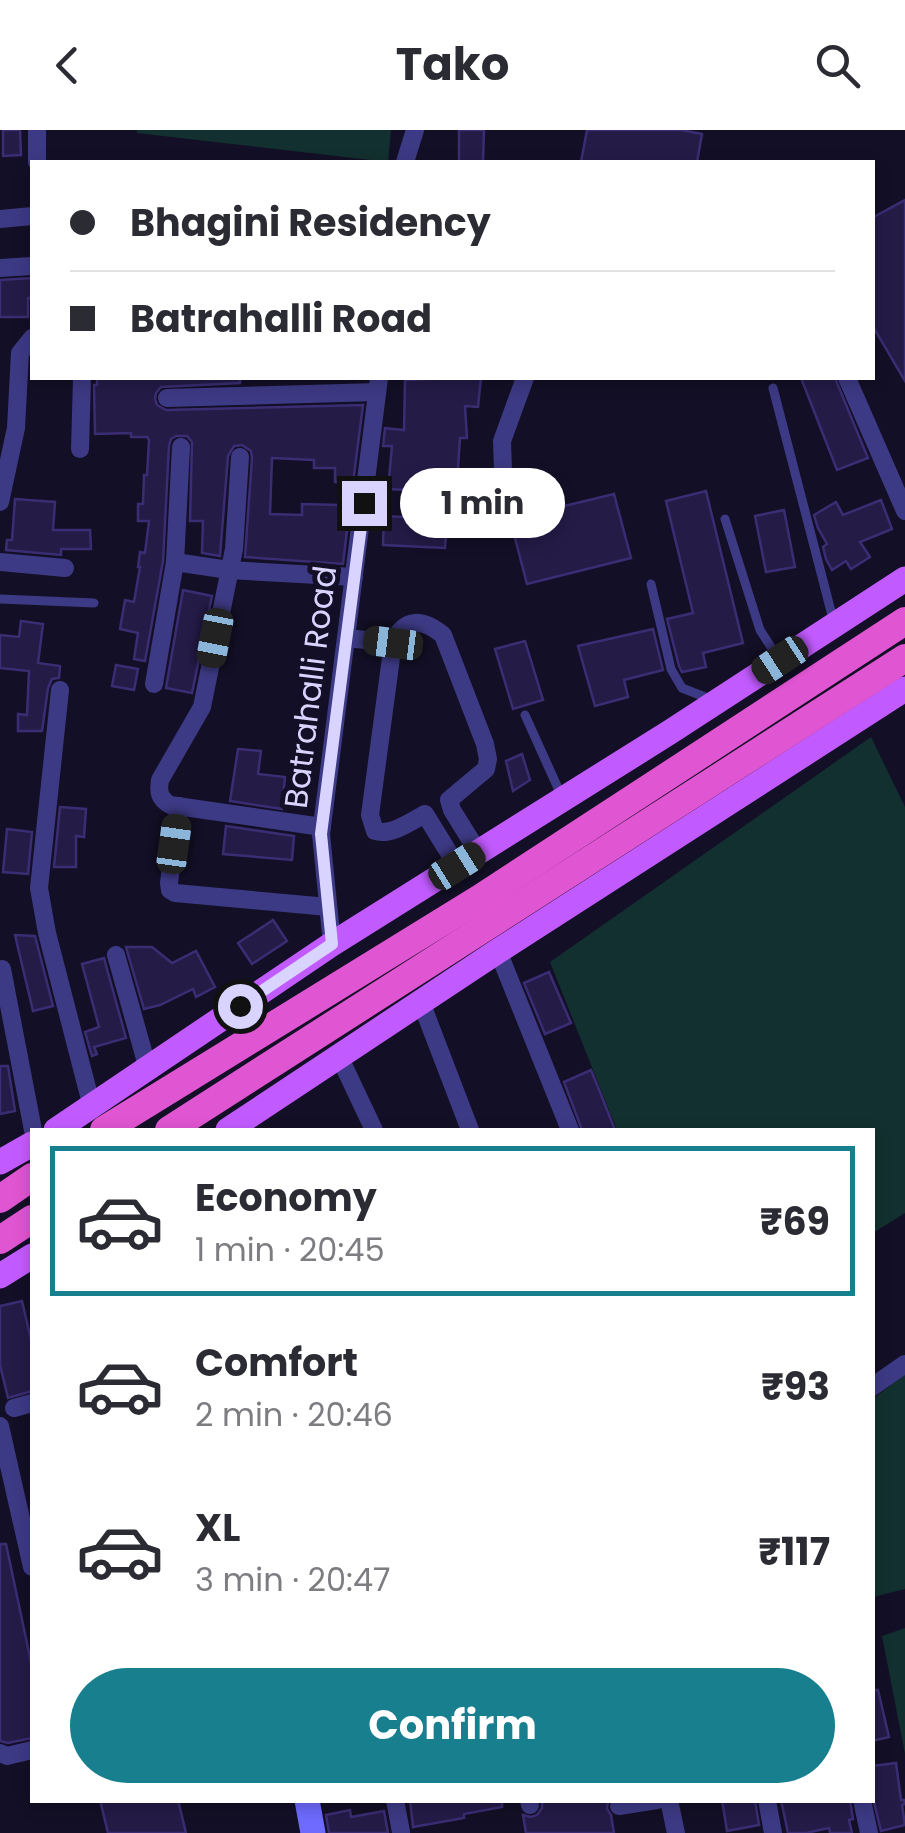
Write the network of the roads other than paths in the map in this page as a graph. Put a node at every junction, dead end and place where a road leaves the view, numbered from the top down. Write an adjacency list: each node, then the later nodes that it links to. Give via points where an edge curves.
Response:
1 (37, 130): 3 (street)
2 (415, 130): 4 (street)
3 (37, 160)
4 (412, 160)
5 (30, 216): 6 (street)
6 (0, 218)
7 (30, 266): 8 (street)
8 (0, 268)
9 (28, 348): 20 (street)
10 (82, 380): 17 (street)
11 (524, 380): 19 (street, via 502,441)
12 (847, 380): 21 (street)
13 (378, 385): 15 (street); 27 (street, Batrahalli Road)
14 (774, 388): 33 (lane)
15 (167, 398)
16 (181, 447): 24 (street)
17 (80, 449)
18 (240, 456): 26 (street)
19 (503, 470)
20 (0, 502)
21 (905, 511)
22 (726, 519): 37 (lane, via 760,630)
23 (0, 562): 25 (street)
24 (175, 562): 26 (street); 38 (street)
25 (65, 568)
26 (228, 570): 27 (street); 45 (street, via 202,707 160,780 162,800)
27 (354, 576): 34 (street, Batrahalli Road)
28 (905, 579): 33 (main road)
29 (651, 584): 41 (lane, via 671,669 682,688)
30 (0, 599): 31 (lane)
31 (94, 603)
32 (905, 621): 57 (highway, via 479,899)
33 (834, 625): 37 (main road)
34 (346, 638): 35 (street); 47 (street, Batrahalli Road)
35 (393, 643): 44 (street, via 402,628 416,622 443,635 485,744 486,769); 46 (street, via 371,824 382,833)
36 (905, 658): 60 (highway)
37 (780, 660): 41 (main road)
38 (154, 684)
39 (905, 688): 51 (main road)
40 (60, 690): 57 (street, via 38,888)
41 (717, 702): 43 (main road)
42 (524, 714): 43 (lane)
43 (563, 799): 48 (main road)
44 (449, 800): 46 (street); 48 (street)
45 (179, 806): 47 (street); 49 (street, via 170,890)
46 (425, 814): 48 (street)
47 (322, 826): 49 (street, Batrahalli Road)
48 (468, 859): 50 (main road)
49 (328, 907): 50 (street, Batrahalli Road)
50 (332, 944): 56 (main road)
51 (498, 951): 54 (main road); 64 (street)
52 (116, 955): 56 (street)
53 (2, 969): 58 (street)
54 (421, 1002): 55 (main road); 63 (street)
55 (339, 1056): 61 (main road); 62 (street)
56 (148, 1068): 57 (main road)
57 (98, 1118): 59 (main road)
58 (33, 1128)
59 (63, 1128)
60 (172, 1128)
61 (231, 1128)
62 (373, 1128)
63 (469, 1128)
64 (569, 1128)
65 (30, 1145): 66 (main road)
66 (2, 1155)
67 (30, 1178): 68 (highway)
68 (0, 1199)
69 (30, 1219): 70 (highway)
70 (0, 1240)
71 (30, 1257): 72 (main road)
72 (0, 1276)
73 (905, 1364): 74 (street)
74 (875, 1385)
75 (0, 1426): 76 (street)
76 (30, 1559)
77 (30, 1750): 78 (street)
78 (0, 1753)
79 (307, 1803): 87 (main road)
80 (396, 1803): 86 (street)
81 (638, 1803): 85 (street)
82 (670, 1803): 88 (street)
83 (767, 1803): 89 (street)
84 (863, 1803): 90 (street)
85 (619, 1806)
86 (402, 1832)
87 (313, 1833)
88 (676, 1833)
89 (774, 1833)
90 (869, 1833)

